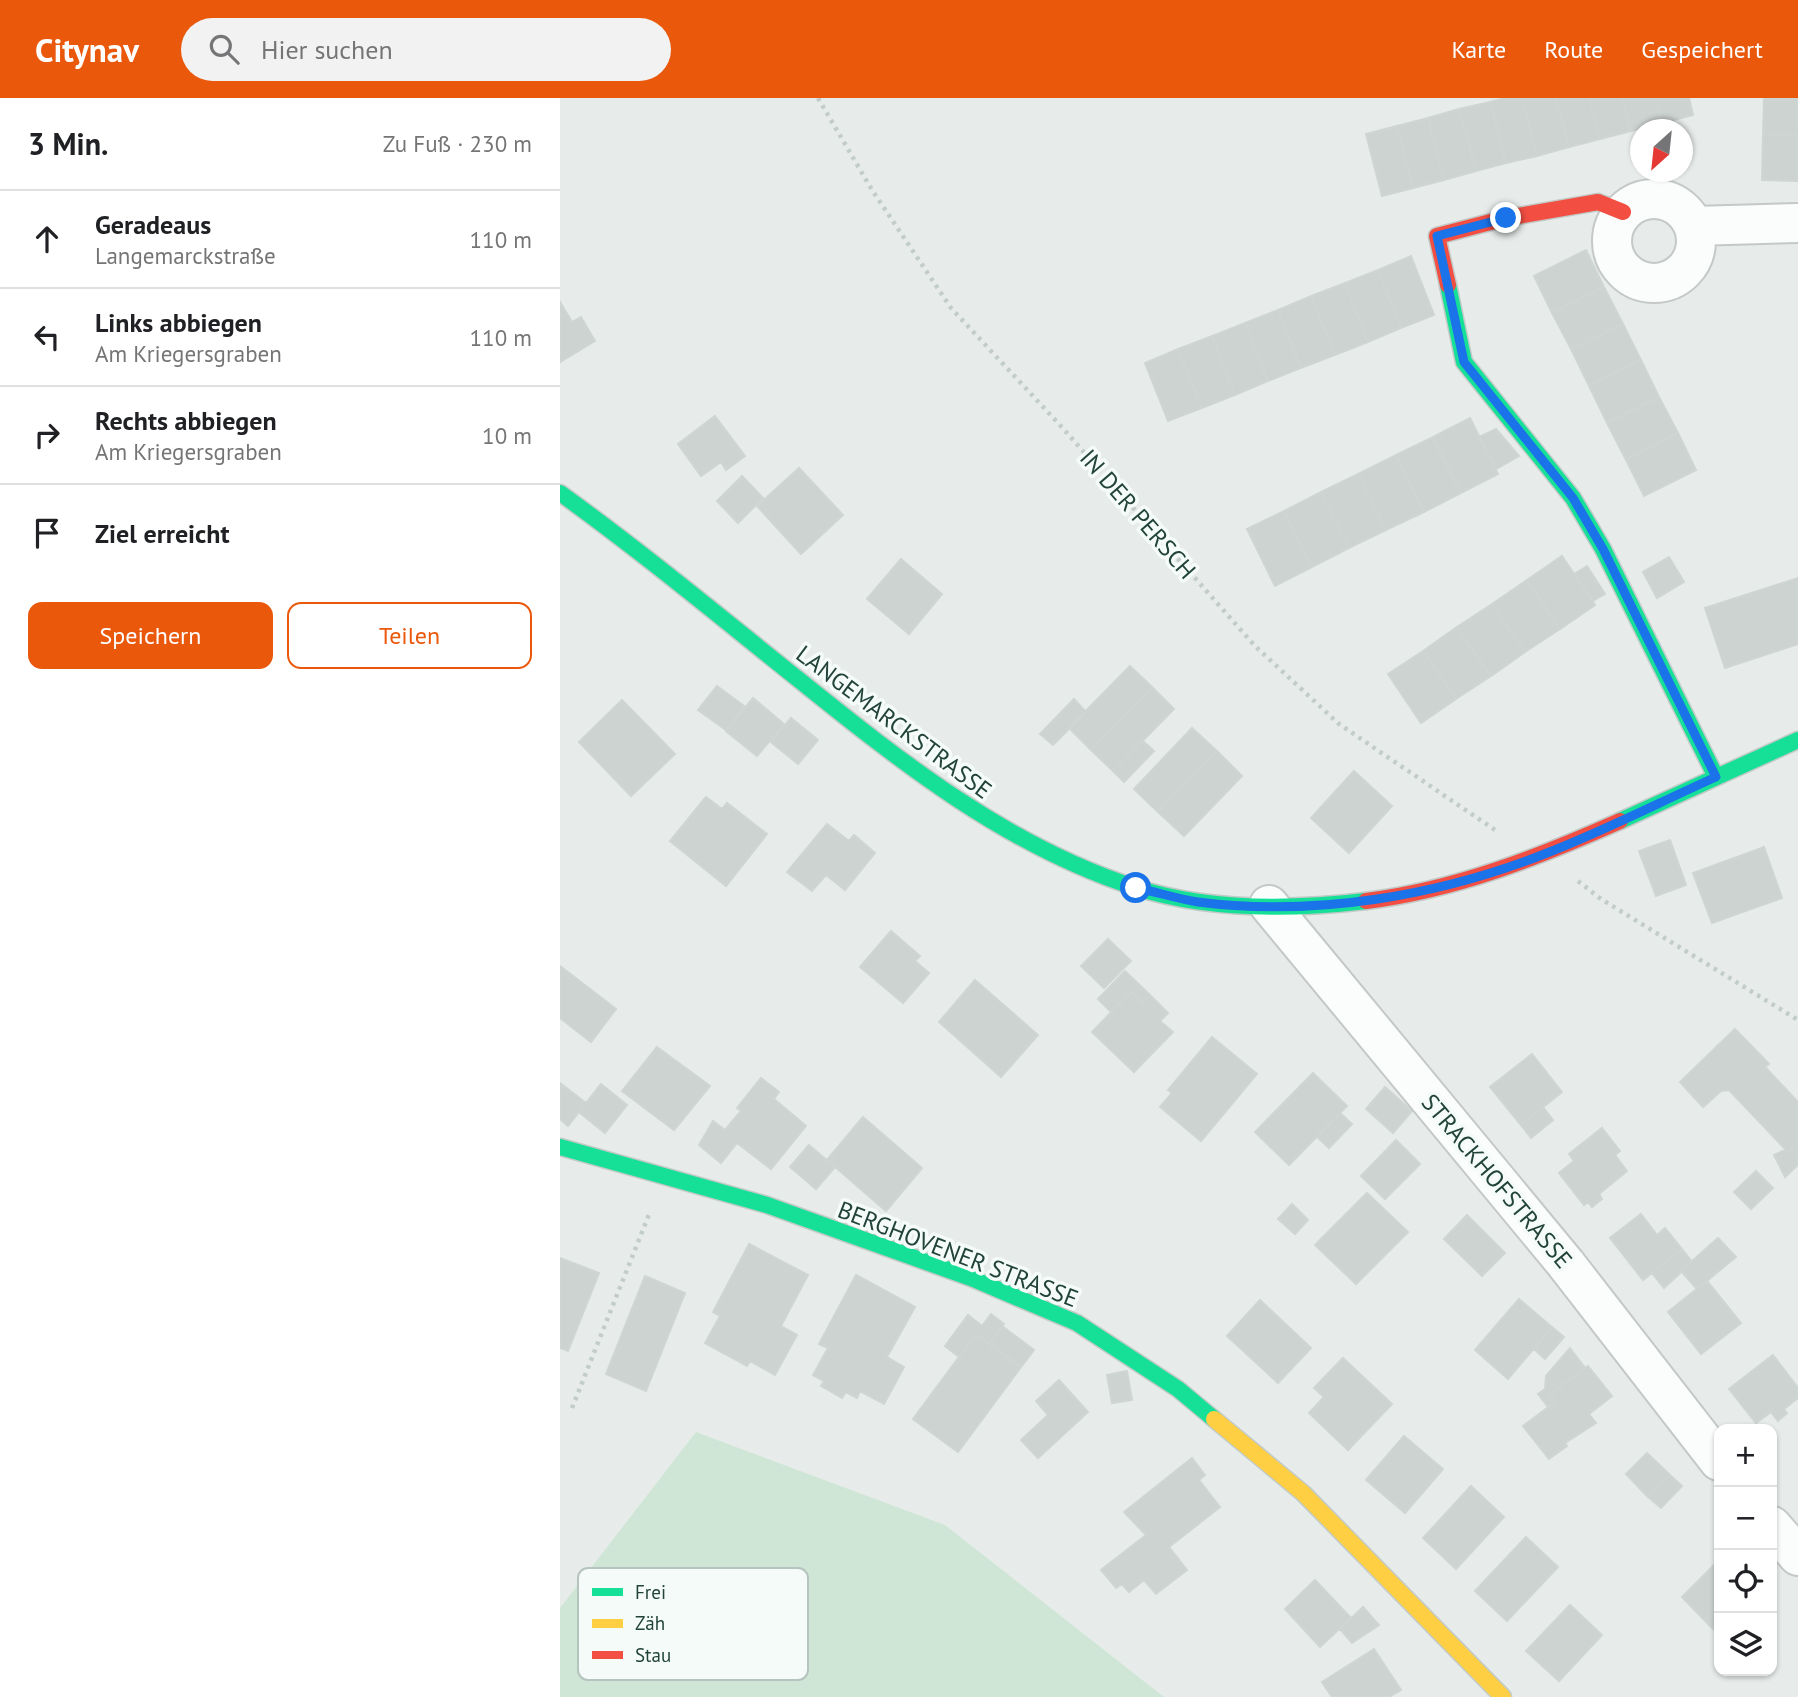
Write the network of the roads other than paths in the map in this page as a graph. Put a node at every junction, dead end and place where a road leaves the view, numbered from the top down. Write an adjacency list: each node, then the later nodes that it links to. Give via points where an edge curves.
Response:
1 (1623, 212): 3 (street, via 1635,203 1662,199 1687,214); 3 (street, via 1612,237 1613,250 1618,263 1639,281 1667,282 1684,271 1695,254); 6 (street, via 1598,202 1437,236 1464,362 1573,498)
2 (1798, 223): 3 (street)
3 (1694, 226)
4 (560, 493): 7 (street, LANGEMARCKSTRASSE, via 899,760 985,819 1054,856 1136,888 1198,902)
5 (1798, 740): 6 (street, LANGEMARCKSTRASSE)
6 (1716, 777): 7 (street, LANGEMARCKSTRASSE, via 1539,856 1455,883 1394,898)
7 (1269, 905): 9 (street, STRACKHOFSTRASSE, via 1566,1264)
8 (560, 1147): 12 (street, BERGHOVENER STRASSE, via 780,1210 971,1278 1077,1323 1178,1389 1303,1493)
9 (1714, 1455)
10 (1777, 1532): 11 (street)
11 (1798, 1556)
12 (1503, 1697)

